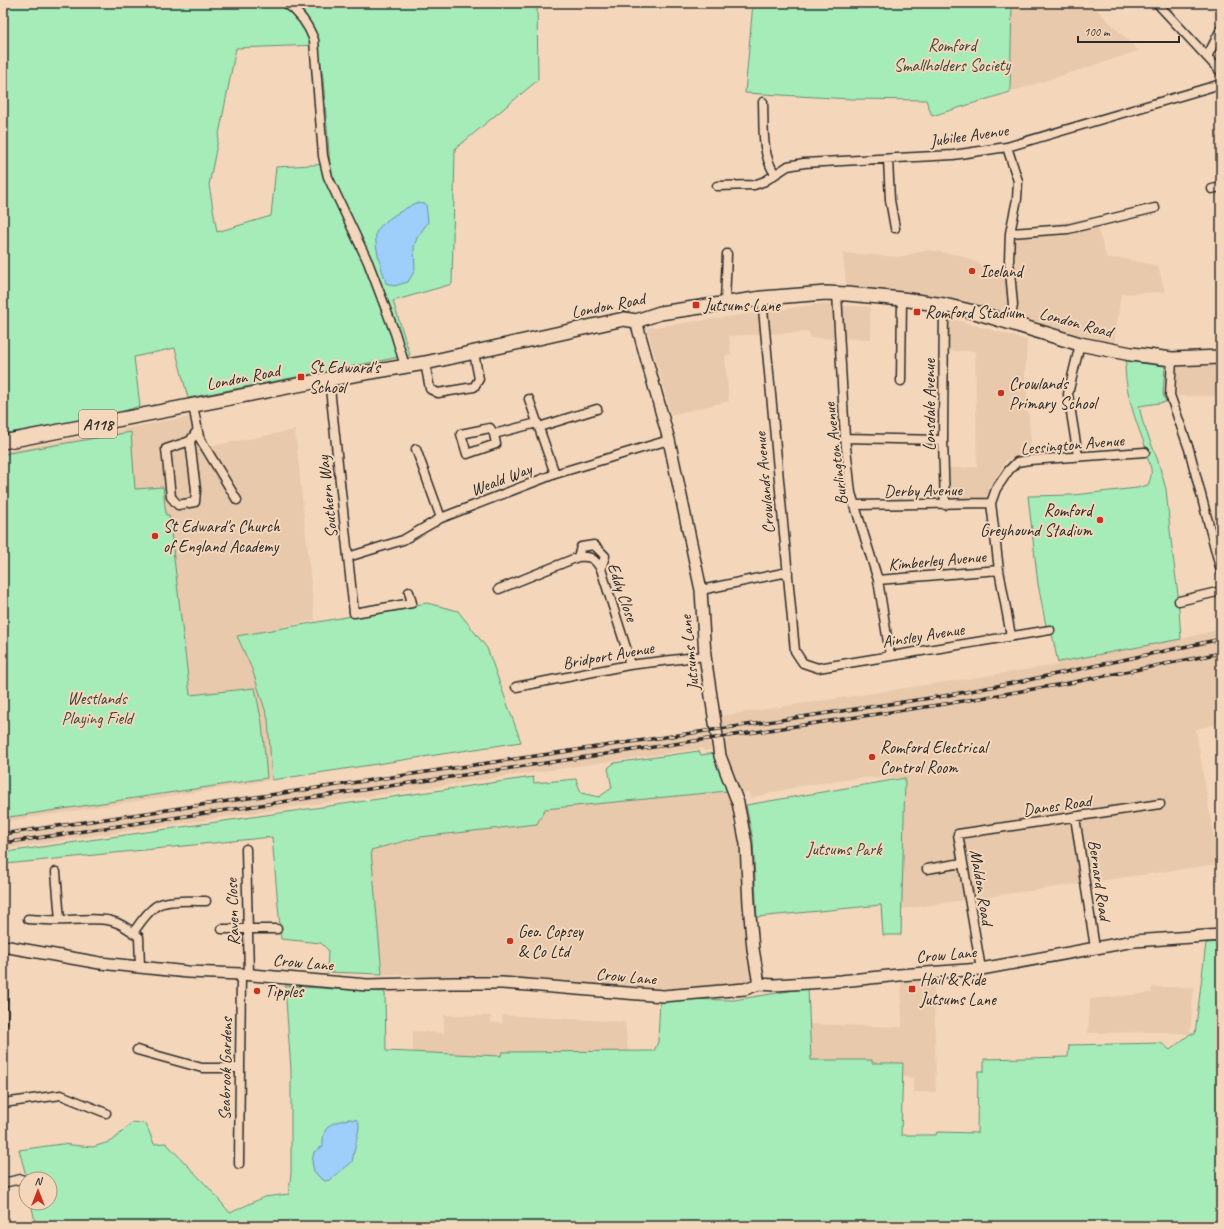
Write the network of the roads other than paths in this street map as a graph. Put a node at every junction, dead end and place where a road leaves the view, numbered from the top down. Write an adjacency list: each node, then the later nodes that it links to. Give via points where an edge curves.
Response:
1 (286, 3): 28 (street, via 296,10 309,26 314,40 323,156 328,177 368,262)
2 (1157, 3): 4 (street)
3 (1221, 29): 4 (street)
4 (1207, 57): 5 (street)
5 (1221, 72)
6 (1221, 84): 8 (street, Jubilee Avenue)
7 (762, 102): 10 (street, via 766,154)
8 (1007, 147): 9 (street, Jubilee Avenue, via 953,155); 14 (street, via 1018,181)
9 (888, 159): 10 (street, Jubilee Avenue, via 788,166); 13 (street, via 890,200)
10 (775, 174): 11 (street, Jubilee Avenue, via 754,185)
11 (717, 186)
12 (1155, 208): 14 (street, via 1068,228)
13 (895, 228)
14 (1010, 233): 22 (street, via 1009,260 1013,305)
15 (727, 254): 19 (street)
16 (837, 294): 17 (main road, London Road / A118); 18 (main road, London Road / A118); 37 (street, Burlington Avenue)
17 (762, 298): 19 (main road, London Road / A118); 56 (street, Crowlands Avenue)
18 (902, 299): 20 (main road, London Road / A118); 30 (street)
19 (725, 302): 21 (main road, London Road / A118, via 660,313)
20 (944, 305): 22 (main road, London Road / A118); 39 (street, Lonsdale Avenue)
21 (636, 321): 24 (main road, London Road / A118, via 624,319); 38 (street, Jutsums Lane)
22 (1010, 323): 23 (main road, London Road / A118)
23 (1080, 344): 26 (main road, London Road / A118); 44 (street, via 1068,394)
24 (474, 353): 27 (main road, London Road / A118); 27 (street, via 479,379 474,387 438,394 430,389)
25 (1221, 357): 26 (main road, London Road / A118)
26 (1172, 359): 55 (street, via 1170,396 1189,448)
27 (425, 363): 28 (main road, London Road / A118)
28 (405, 366): 29 (main road, London Road / A118)
29 (329, 379): 32 (main road, London Road / A118); 52 (street, Southern Way)
30 (901, 381)
31 (529, 399): 34 (street)
32 (193, 406): 35 (street); 41 (main road, London Road / A118)
33 (597, 409): 34 (street)
34 (538, 425): 36 (street); 45 (street)
35 (197, 431): 40 (street); 46 (street)
36 (494, 434)
37 (845, 438): 39 (street); 48 (street, Burlington Avenue)
38 (669, 440): 45 (street, Weald Way); 59 (street, Jutsums Lane)
39 (943, 440): 49 (street, Lonsdale Avenue)
40 (190, 441): 40 (street, via 195,502 178,505 171,497 166,449)
41 (3, 442)
42 (416, 449): 50 (street)
43 (1145, 452): 44 (street, Lessington Avenue)
44 (1078, 456): 47 (street, Lessington Avenue, via 1017,462 996,489)
45 (555, 474): 50 (street, Weald Way)
46 (236, 500)
47 (991, 504): 49 (street, Derby Avenue); 54 (street, Lessington Avenue)
48 (854, 505): 49 (street, Derby Avenue); 57 (street, Burlington Avenue)
49 (945, 505)
50 (441, 518): 52 (street, Weald Way, via 404,540)
51 (578, 557): 53 (street, Eddy Close, via 587,556 595,560); 53 (street, via 581,547 594,545 605,556); 58 (street)
52 (348, 558): 61 (street, Southern Way, via 354,613 412,604)
53 (601, 569): 68 (street, Eddy Close, via 628,654)
54 (999, 570): 57 (street, Kimberley Avenue); 64 (street, Lessington Avenue)
55 (1221, 570)
56 (788, 572): 59 (street); 67 (street, Crowlands Avenue, via 795,651)
57 (878, 580): 66 (street, Burlington Avenue)
58 (498, 589)
59 (701, 590): 65 (street, Jutsums Lane)
60 (1221, 591): 62 (street)
61 (409, 592)
62 (1179, 601)
63 (1050, 630): 64 (street, Ainsley Avenue)
64 (1010, 636): 66 (street, Ainsley Avenue)
65 (705, 656): 68 (street, Bridport Avenue); 91 (street, Jutsums Lane, via 720,756 738,803 746,844 753,949)
66 (890, 656): 67 (street, Ainsley Avenue, via 818,668)
67 (803, 663)
68 (629, 665): 69 (street, Bridport Avenue)
69 (516, 687)
70 (1160, 804): 71 (street, Danes Road)
71 (1075, 817): 72 (street, Danes Road); 86 (street, Bernard Road)
72 (958, 834): 74 (street, Maldon Road)
73 (246, 849): 80 (street, Raven Close)
74 (962, 863): 75 (street); 89 (street, Maldon Road)
75 (927, 869)
76 (56, 872): 79 (street)
77 (206, 901): 83 (street, via 157,905)
78 (28, 919): 79 (street)
79 (60, 920): 83 (street, via 108,919)
80 (248, 928): 81 (street); 82 (street); 90 (street, Raven Close)
81 (222, 929)
82 (277, 929)
83 (133, 932): 88 (street, via 139,937)
84 (1221, 935): 86 (street, Crow Lane, via 1134,941)
85 (3, 946): 88 (street, Crow Lane, via 100,963)
86 (1095, 948): 89 (street, Crow Lane)
87 (3, 967): 92 (street)
88 (140, 967): 90 (street, Crow Lane)
89 (981, 969): 91 (street, Crow Lane, via 842,981)
90 (245, 974): 91 (street, Crow Lane, via 368,985 502,983 663,996 745,989); 94 (street, Seabrook Gardens)
91 (760, 984)
92 (3, 1024)
93 (137, 1050): 94 (street, via 202,1068)
94 (240, 1068): 97 (street, Seabrook Gardens)
95 (3, 1103): 96 (street, via 60,1095)
96 (106, 1113)
97 (239, 1164)
98 (18, 1180): 99 (street)
99 (3, 1183)

